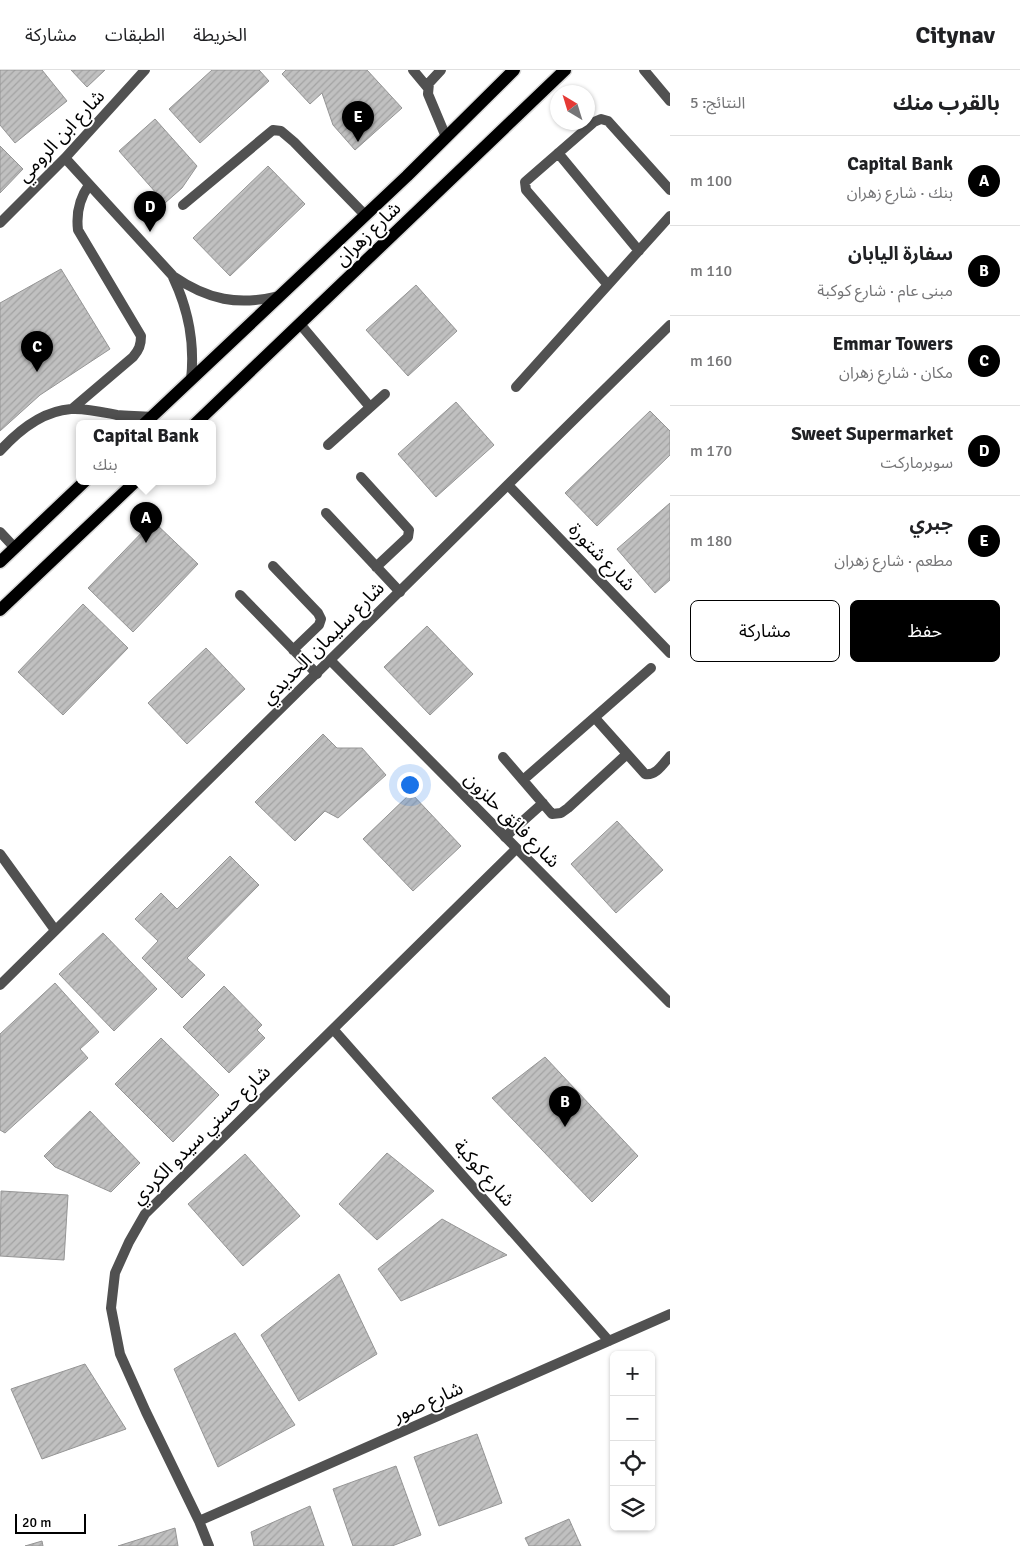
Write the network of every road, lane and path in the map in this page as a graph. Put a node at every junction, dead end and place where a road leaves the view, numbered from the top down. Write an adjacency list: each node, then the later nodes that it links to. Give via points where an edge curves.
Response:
1 (145, 70): 11 (street, شارع ابن الرومي)
2 (414, 70): 7 (street)
3 (441, 70): 7 (street)
4 (514, 70): 9 (main road, شارع زهران)
5 (565, 70): 22 (main road, شارع زهران)
6 (644, 70): 8 (street)
7 (428, 88): 9 (street, via 429,99)
8 (670, 101)
9 (446, 137): 15 (main road, شارع زهران)
10 (558, 153): 13 (street, via 597,120 605,119); 18 (street); 20 (street, via 527,180 524,188)
11 (65, 158): 12 (street); 17 (street, شارع ابن الرومي)
12 (89, 185): 19 (street); 28 (street, via 83,192 77,211 78,230 141,336 141,343 134,357)
13 (670, 190)
14 (183, 206): 15 (street, via 273,130 281,131 294,142)
15 (365, 215): 21 (main road, شارع زهران)
16 (670, 216): 18 (street)
17 (0, 223)
18 (639, 251): 20 (street)
19 (172, 276): 21 (street, via 188,287 224,300 252,301); 24 (street, via 190,326)
20 (608, 285): 25 (street)
21 (279, 296): 24 (main road, شارع زهران)
22 (300, 324): 27 (street); 31 (main road, شارع زهران)
23 (670, 325): 37 (street, شارع سليمان الحديدي)
24 (191, 380): 30 (main road, شارع زهران)
25 (516, 387)
26 (384, 394): 27 (street)
27 (370, 407): 32 (street)
28 (73, 408): 29 (street); 33 (street, via 43,417 25,428)
29 (143, 420)
30 (149, 420)
31 (199, 420)
32 (328, 445)
33 (0, 451)
34 (362, 477): 43 (street, via 409,530 408,537)
35 (81, 485): 40 (main road)
36 (132, 485): 46 (main road)
37 (508, 486): 44 (street, شارع سليمان الحديدي); 48 (street, شارع شتورة)
38 (326, 513): 43 (street)
39 (0, 532): 40 (street)
40 (15, 548): 41 (main road)
41 (0, 562)
42 (274, 566): 47 (street, via 321,619)
43 (376, 567): 44 (street)
44 (400, 592): 49 (street, شارع سليمان الحديدي)
45 (240, 595): 47 (street)
46 (0, 610)
47 (294, 650): 51 (street)
48 (670, 653)
49 (330, 660): 51 (street, شارع سليمان الحديدي); 58 (street, شارع فائق حلزون)
50 (651, 668): 52 (street)
51 (317, 674): 61 (street, شارع سليمان الحديدي)
52 (595, 718): 53 (street); 56 (street)
53 (627, 754): 54 (street, via 648,775 656,772); 57 (street, via 561,813 552,814)
54 (670, 756)
55 (503, 757): 56 (street)
56 (523, 780): 57 (street)
57 (543, 803): 58 (street)
58 (504, 837): 59 (street, شارع فائق حلزون)
59 (516, 848): 63 (street, شارع فائق حلزون); 64 (street, شارع حسني سيدو الكردي)
60 (0, 854): 61 (street)
61 (55, 930): 62 (street, شارع سليمان الحديدي)
62 (0, 985)
63 (670, 1004)
64 (333, 1028): 66 (street, شارع كوكبة); 67 (street, شارع حسني سيدو الكردي, via 145,1214 115,1273 112,1308 120,1354)
65 (670, 1314): 66 (street, شارع صور)
66 (609, 1341): 67 (street, شارع صور)
67 (199, 1521): 68 (street, شارع حسني سيدو الكردي)
68 (209, 1546)

